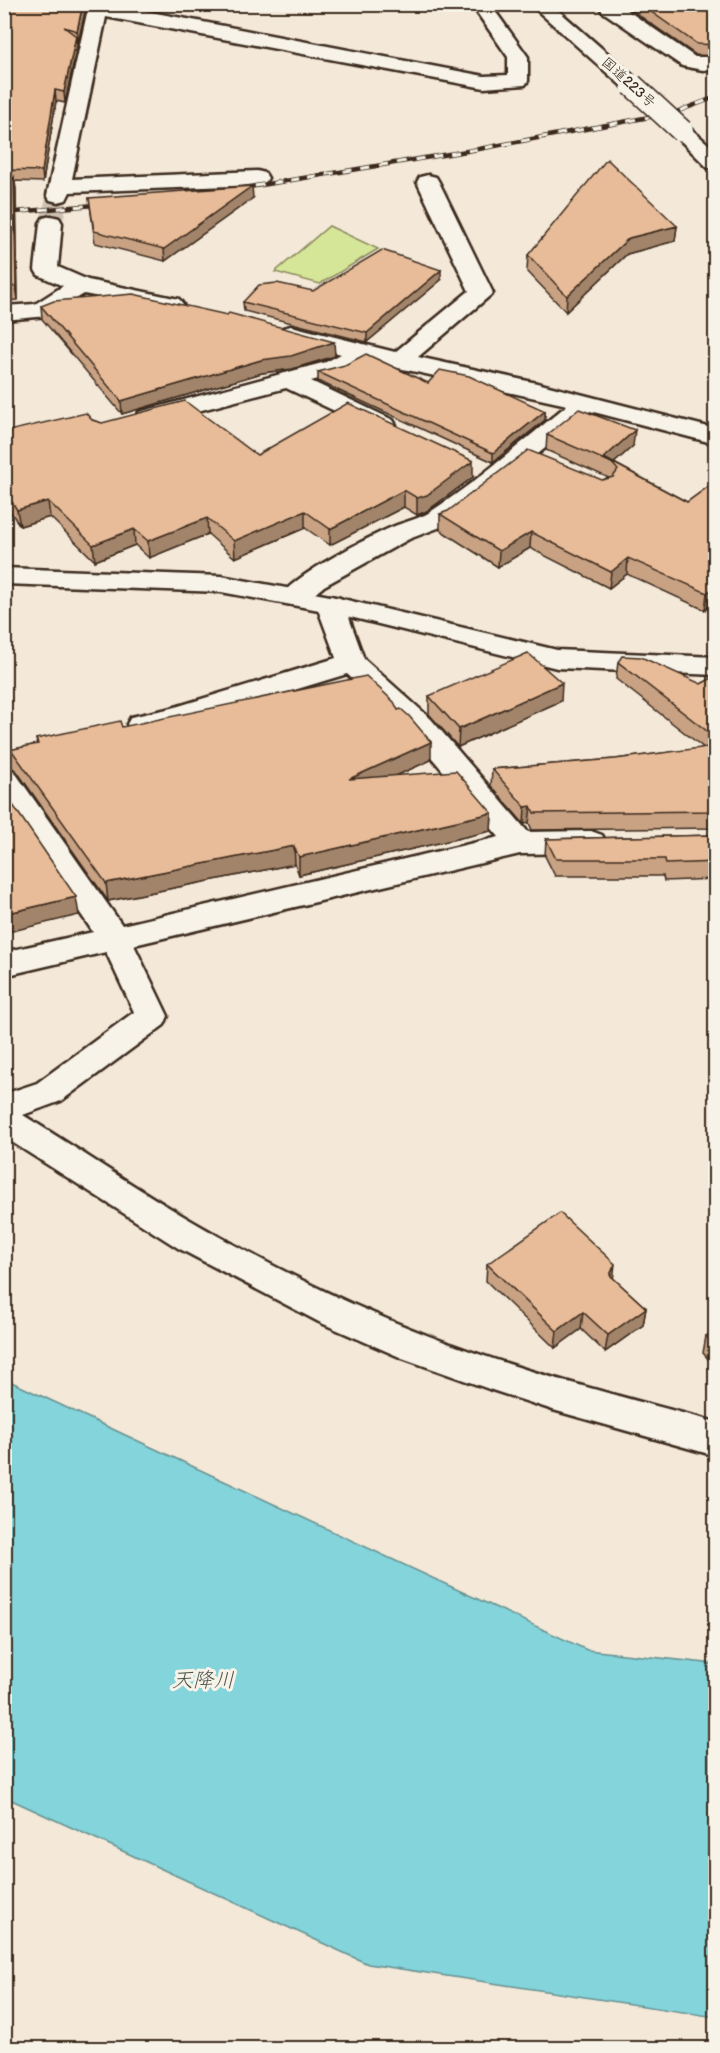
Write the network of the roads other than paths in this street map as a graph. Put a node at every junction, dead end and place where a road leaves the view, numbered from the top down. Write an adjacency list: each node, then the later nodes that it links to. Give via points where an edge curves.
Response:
1 (480, 4): 4 (main road, via 518,57 518,81 483,82)
2 (539, 4): 6 (main road, 国道223号, bridge)
3 (613, 6): 5 (main road, via 689,62)
4 (98, 7): 7 (main road, via 59,190)
5 (716, 63)
6 (716, 163)
7 (257, 177)
8 (429, 182): 15 (main road, via 481,293)
9 (51, 223): 10 (main road, via 46,270)
10 (81, 286): 11 (main road); 12 (main road, via 40,311)
11 (199, 310)
12 (4, 313)
13 (266, 326): 14 (main road)
14 (363, 353): 15 (main road); 16 (main road, via 335,367)
15 (399, 361): 17 (main road)
16 (288, 380): 18 (main road); 19 (main road)
17 (585, 403): 20 (main road); 22 (main road, via 536,458 484,471 437,519 400,533 314,580)
18 (124, 423)
19 (408, 436)
20 (716, 437)
21 (4, 576): 22 (main road, via 221,584)
22 (294, 597): 23 (main road)
23 (330, 604): 24 (main road); 25 (main road, via 557,659)
24 (352, 663): 26 (main road, via 175,717); 29 (main road, via 387,690 444,749)
25 (716, 666)
26 (118, 729)
27 (4, 778): 30 (main road)
28 (624, 841): 29 (main road)
29 (520, 843): 30 (main road)
30 (116, 940): 31 (main road); 32 (main road, via 152,1016 49,1092)
31 (4, 964)
32 (4, 1108)
33 (4, 1120): 34 (main road, via 190,1238 332,1311 489,1374)
34 (716, 1439)

